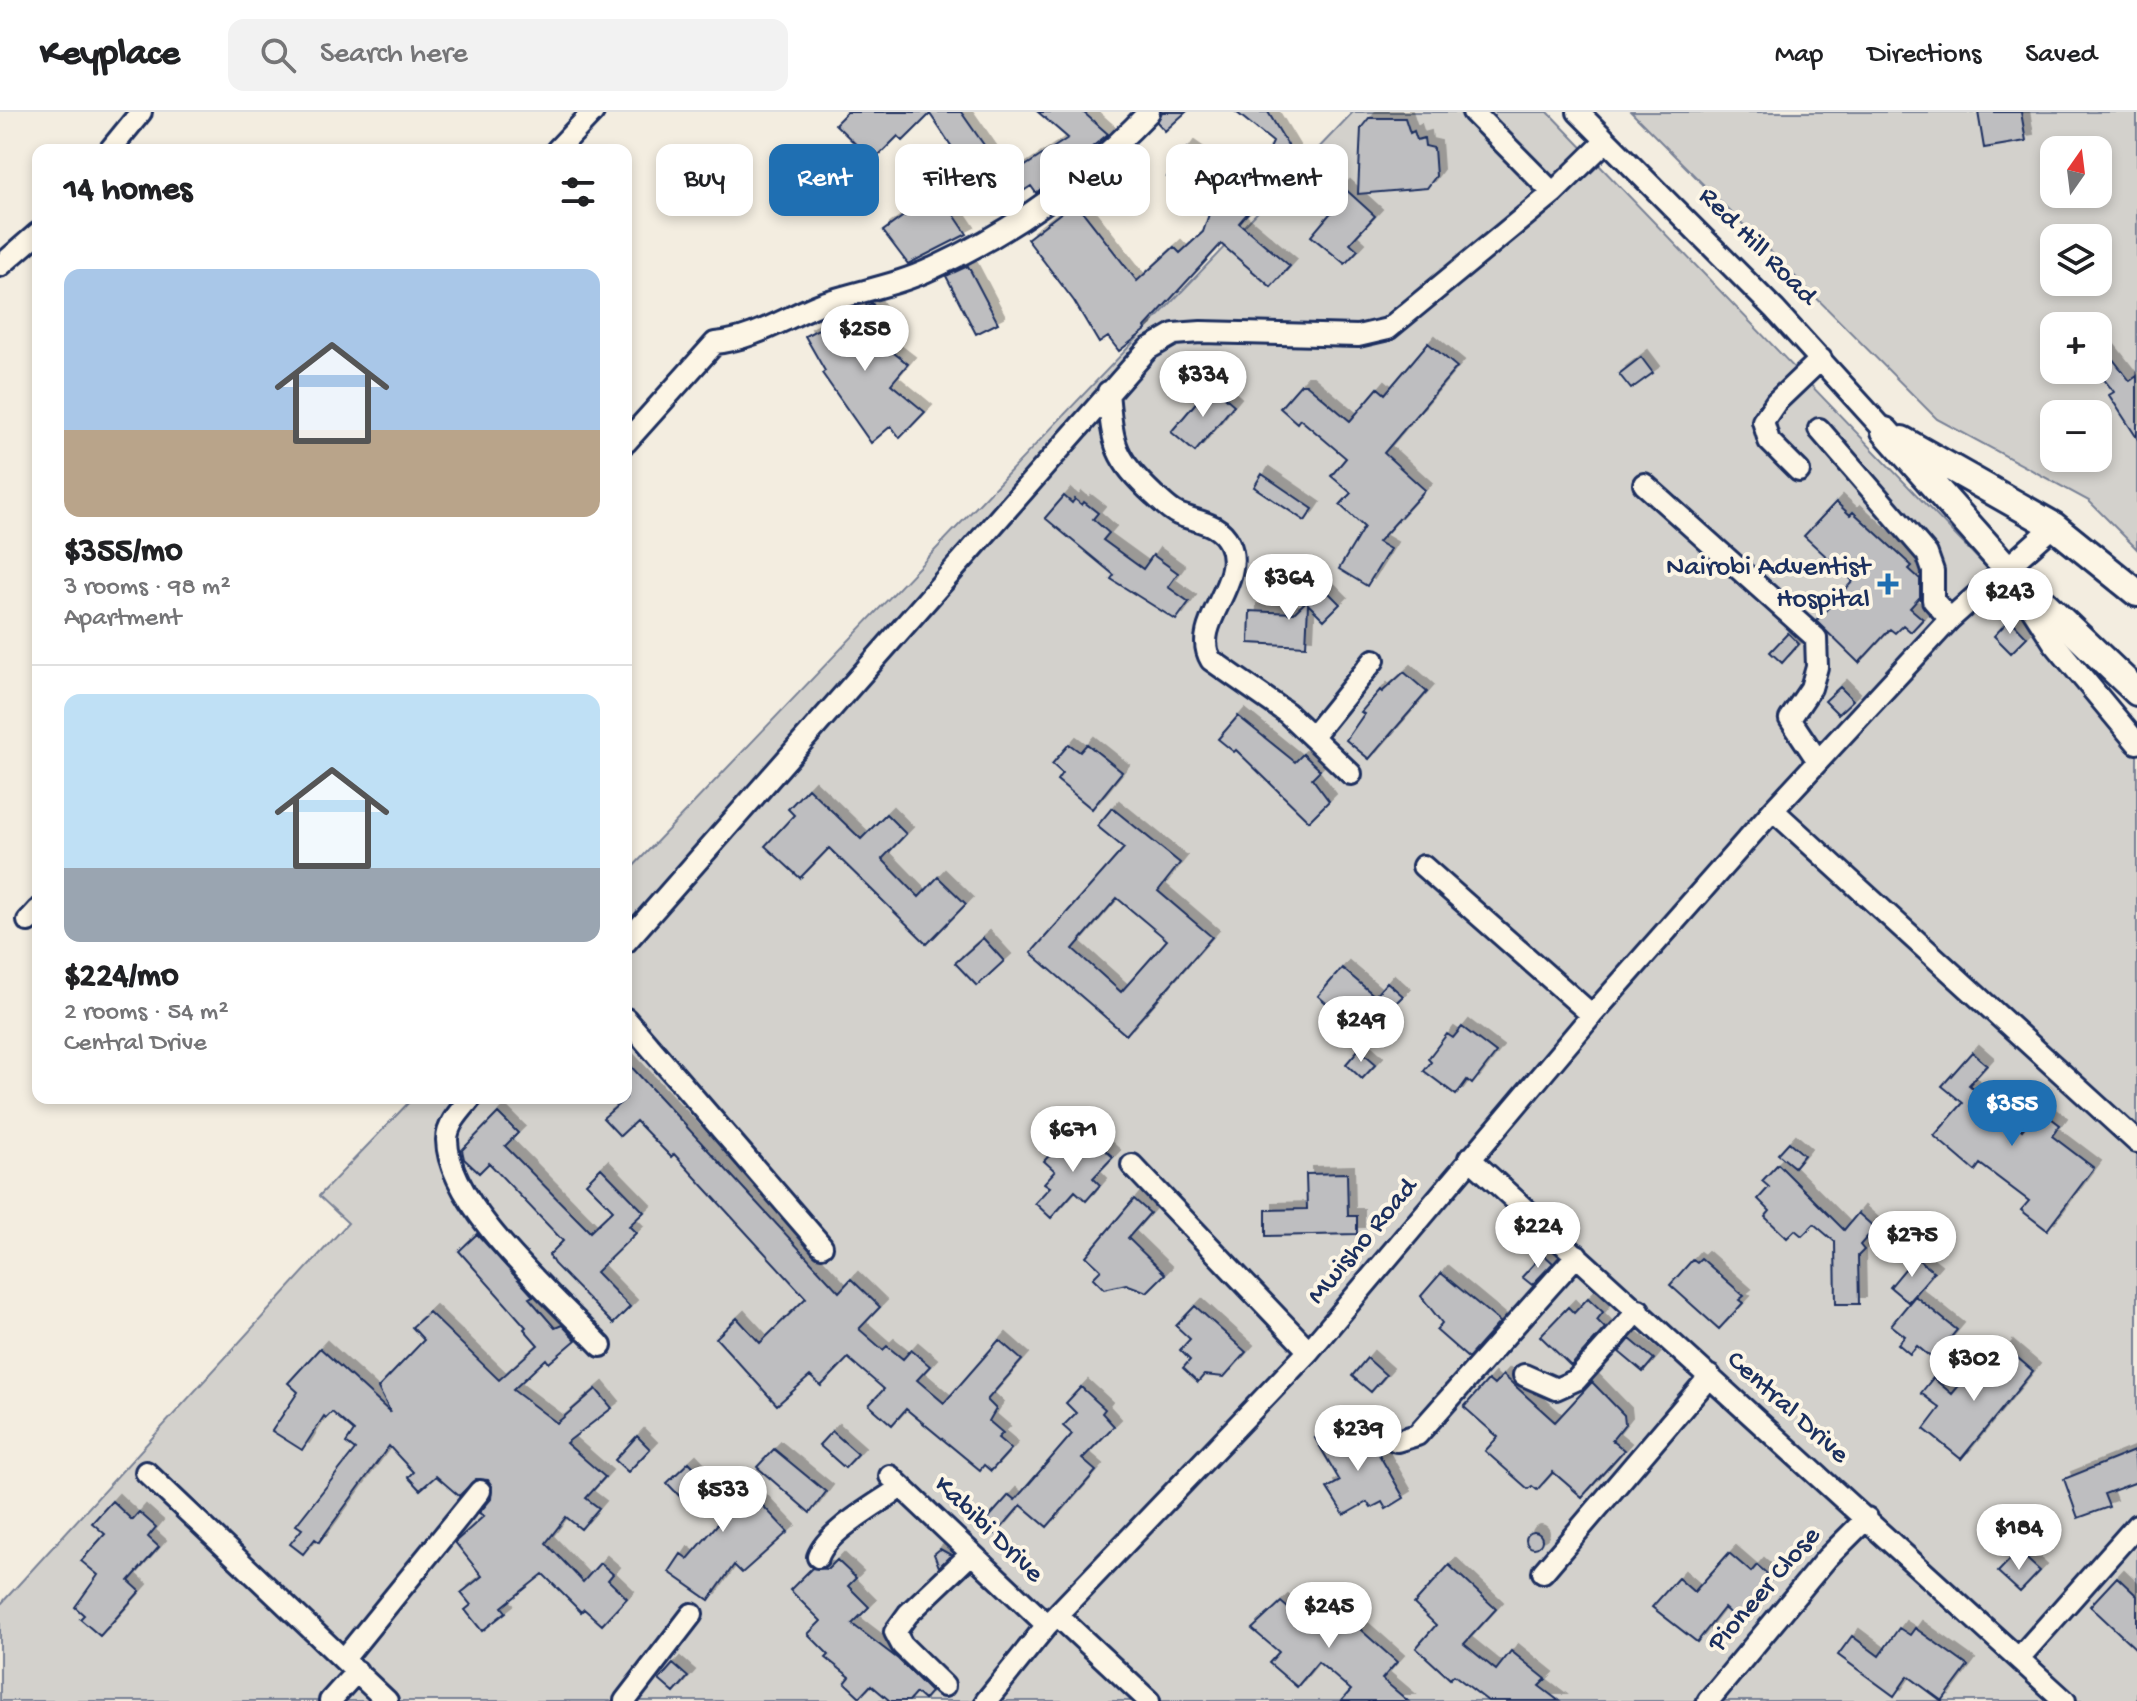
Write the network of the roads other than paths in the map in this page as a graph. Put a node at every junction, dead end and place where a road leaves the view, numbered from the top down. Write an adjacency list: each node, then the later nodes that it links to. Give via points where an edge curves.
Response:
1 (141, 112): 7 (street)
2 (593, 112): 8 (street)
3 (1149, 112): 16 (street, via 1098,163 1056,195 932,269 826,302 743,340 715,343)
4 (1473, 112): 9 (street)
5 (1578, 112): 6 (street, Red Hill Road)
6 (1606, 141): 9 (street); 12 (street, Red Hill Road)
7 (115, 144)
8 (563, 144)
9 (1553, 193): 13 (street, via 1388,329 1358,336 1174,334 1148,349)
10 (32, 238): 11 (street)
11 (0, 266)
12 (1821, 359): 15 (street, Red Hill Road); 17 (street, via 1763,421 1769,441)
13 (1108, 392): 25 (street, via 1113,442 1123,465 1174,513 1214,525 1228,540 1233,555 1229,579 1205,639 1211,660); 31 (street)
14 (1819, 429): 22 (street, via 1927,554 1933,600)
15 (1885, 431): 19 (main road, Red Hill Road); 20 (main road, Red Hill Road)
16 (632, 435)
17 (1799, 471)
18 (1644, 484): 27 (street, via 1816,638 1811,688 1790,719)
19 (2054, 526): 20 (street, Mwisho Road); 21 (main road, Red Hill Road)
20 (2006, 567): 22 (street, Mwisho Road); 24 (main road, Red Hill Road); 26 (street, via 2054,643)
21 (2137, 593)
22 (1950, 619): 27 (street, Mwisho Road)
23 (1374, 660): 25 (street)
24 (2137, 692)
25 (1312, 737): 28 (street)
26 (2137, 743)
27 (1818, 761): 29 (street, Mwisho Road)
28 (1351, 774)
29 (1773, 810): 32 (street, Mwisho Road); 35 (street)
30 (1423, 866): 32 (street)
31 (632, 935)
32 (1592, 1015): 36 (street, Mwisho Road)
33 (632, 1026): 38 (street)
34 (466, 1104): 41 (street, via 447,1137 457,1180 473,1208)
35 (2137, 1142)
36 (1469, 1158): 39 (street, Central Drive); 42 (street, Mwisho Road)
37 (1132, 1165): 42 (street)
38 (822, 1246)
39 (1577, 1255): 40 (street, Central Drive); 45 (street, via 1417,1435 1397,1441)
40 (1639, 1310): 43 (street, via 1576,1380 1556,1389); 44 (street, Central Drive)
41 (601, 1346)
42 (1309, 1351): 54 (street, Mwisho Road)
43 (1524, 1375)
44 (1710, 1376): 48 (street, Central Drive); 52 (street)
45 (1365, 1419)
46 (146, 1472): 56 (street)
47 (480, 1491): 56 (street)
48 (1867, 1518): 55 (street, Central Drive); 63 (street, Pioneer Close)
49 (2137, 1525): 55 (street)
50 (971, 1554): 51 (street, Kabibi Drive, via 896,1482 822,1547); 54 (street, Kabibi Drive); 57 (street, via 895,1632)
51 (818, 1557)
52 (1543, 1572)
53 (692, 1614): 60 (street)
54 (1052, 1620): 61 (street, Mwisho Road); 62 (street, Kabibi Drive)
55 (2019, 1658): 64 (street, Central Drive)
56 (350, 1665): 58 (street); 59 (street)
57 (944, 1686)
58 (330, 1701)
59 (387, 1701)
60 (625, 1701)
61 (986, 1701)
62 (1149, 1701)
63 (1708, 1701)
64 (2065, 1701)

